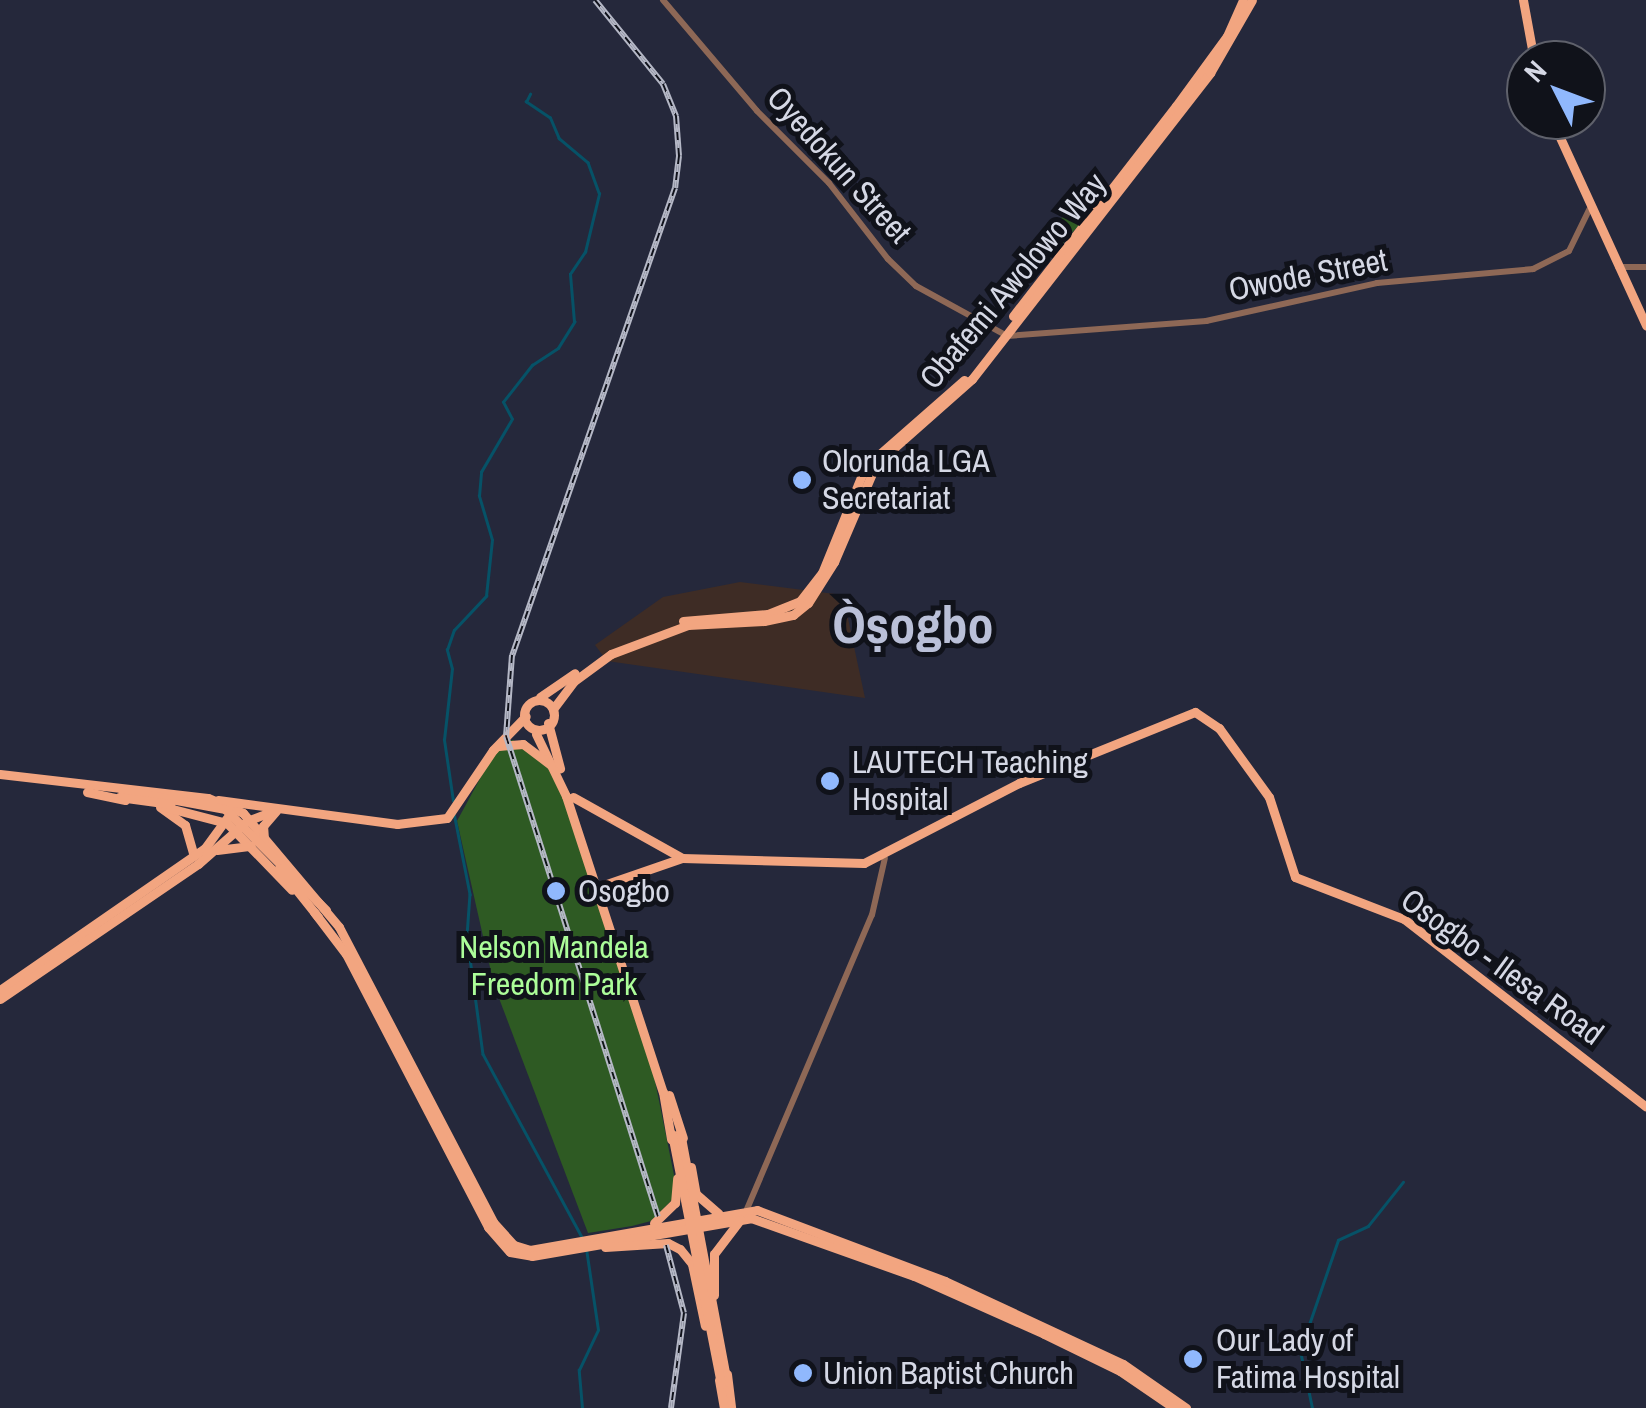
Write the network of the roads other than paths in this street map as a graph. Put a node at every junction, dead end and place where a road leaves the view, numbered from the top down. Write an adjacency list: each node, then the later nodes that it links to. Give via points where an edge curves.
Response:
1 (664, 0): 12 (street, Oyedokun Street, via 916,286)
2 (1244, 0): 6 (main road, Obafemi Awolowo Way)
3 (1252, 0): 6 (main road, Obafemi Awolowo Way)
4 (1523, 0): 5 (main road)
5 (1530, 40)
6 (1207, 70): 12 (main road, Obafemi Awolowo Way)
7 (1560, 140): 8 (main road)
8 (1589, 210): 9 (main road); 12 (street, Owode Street, via 1569,251 1534,269 1376,283 1206,322)
9 (1618, 267): 10 (street); 11 (main road)
10 (1646, 267)
11 (1646, 325)
12 (1005, 335): 13 (main road, Obafemi Awolowo Way, via 950,394 865,467 822,574 805,597 768,614 685,620 607,650); 14 (main road, Obafemi Awolowo Way, via 956,398 876,464 834,562 808,604 776,619 688,625 611,654 573,682)
13 (540, 697): 14 (main road); 15 (main road, Obafemi Awolowo Way)
14 (553, 709): 16 (main road)
15 (526, 716): 17 (main road); 18 (main road, Obafemi Awolowo Way)
16 (548, 722): 17 (main road); 23 (main road)
17 (532, 732): 18 (main road); 20 (main road)
18 (506, 735): 19 (main road, Obafemi Awolowo Way)
19 (492, 750): 20 (main road, via 516,742); 26 (main road, Obafemi Awolowo Way, via 454,814 398,824)
20 (555, 769): 37 (main road)
21 (0, 777): 22 (main road)
22 (120, 794): 24 (main road); 25 (main road, via 213,799); 38 (main road, bridge, via 225,809)
23 (573, 797): 35 (main road, Osogbo - Ilesa Road); 37 (main road)
24 (158, 806): 28 (main road); 34 (main road, via 184,825)
25 (238, 808): 26 (main road); 27 (main road); 28 (main road)
26 (278, 810): 27 (main road); 30 (main road)
27 (247, 821): 29 (main road); 30 (main road)
28 (226, 823): 29 (main road); 31 (main road)
29 (237, 832): 31 (main road); 32 (main road)
30 (261, 836): 32 (main road); 38 (main road)
31 (220, 839): 33 (main road); 34 (main road)
32 (249, 844): 33 (main road); 38 (main road)
33 (214, 850): 40 (main road)
34 (194, 856): 39 (main road)
35 (682, 858): 36 (main road, Osogbo - Ilesa Road, via 849,864); 37 (main road)
36 (885, 858): 43 (main road, Osogbo - Ilesa Road, via 1019,783 1196,712 1219,728 1274,806 1295,877 1404,918); 45 (street, via 872,915)
37 (598, 887): 44 (main road)
38 (322, 913): 41 (main road)
39 (0, 990)
40 (0, 999)
41 (384, 1016): 42 (main road); 42 (main road, via 394,1044)
42 (408, 1058): 48 (main road, via 502,1246 531,1256)
43 (1646, 1107)
44 (676, 1133): 46 (main road, via 696,1194); 47 (main road, via 678,1197); 49 (main road, bridge)
45 (744, 1213): 46 (main road); 48 (main road); 49 (main road, via 714,1254); 51 (main road, via 914,1276 1093,1357); 52 (main road, via 946,1280 1123,1364)
46 (719, 1214): 47 (main road)
47 (652, 1225): 48 (main road)
48 (587, 1243): 49 (main road, via 668,1242 686,1254)
49 (724, 1383): 50 (main road)
50 (728, 1408)
51 (1174, 1408)
52 (1186, 1408)

